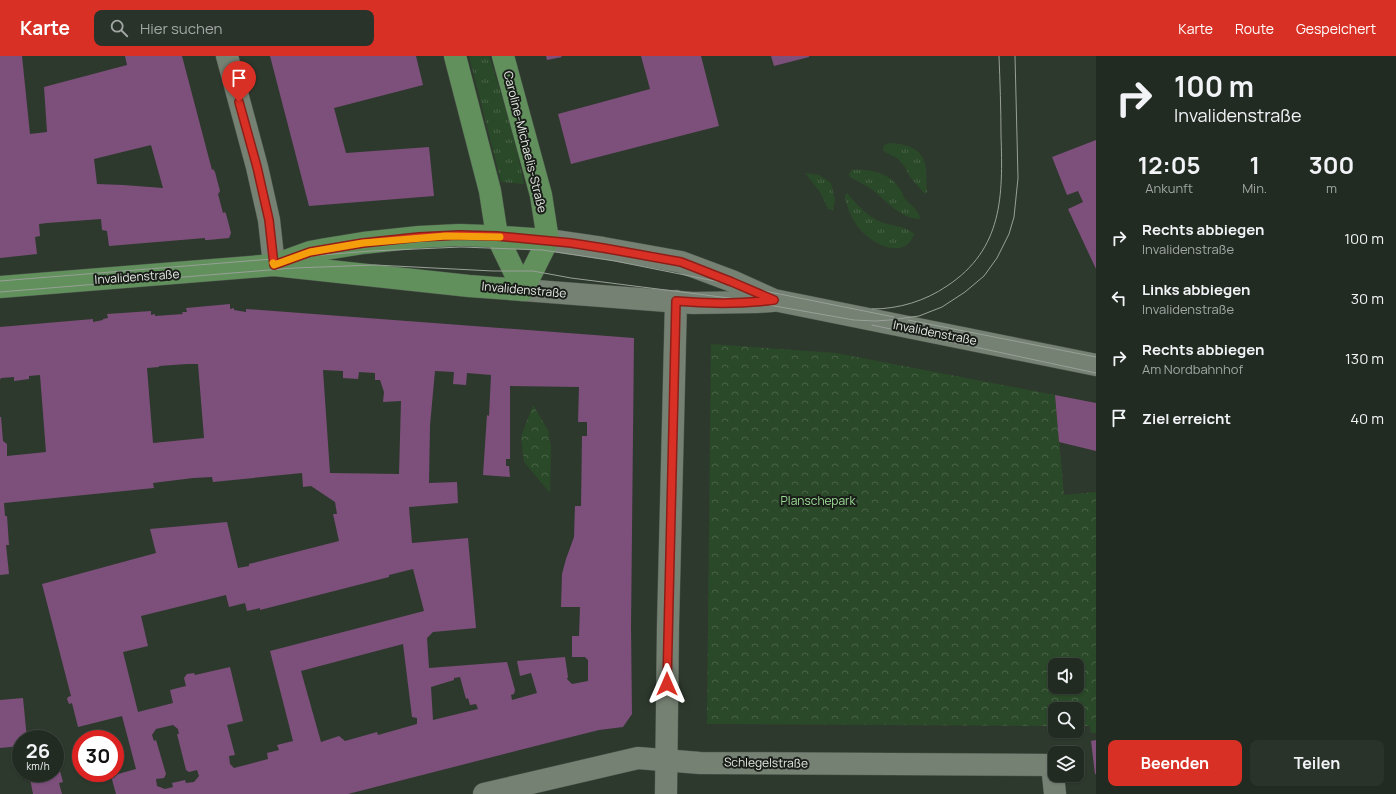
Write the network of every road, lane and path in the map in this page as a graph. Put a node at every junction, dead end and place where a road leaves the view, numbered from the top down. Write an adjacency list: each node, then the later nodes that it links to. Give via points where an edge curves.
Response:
1 (227, 56): 6 (street, via 269,220)
2 (455, 56): 4 (main road, via 490,191)
3 (503, 56): 5 (main road, Caroline-Michaelis-Straße, via 541,196)
4 (497, 236): 5 (main road, Invalidenstraße); 6 (main road, Invalidenstraße, via 419,237 363,243 310,252); 8 (main road)
5 (548, 240): 8 (main road); 9 (street, Invalidenstraße, via 681,262)
6 (274, 265): 7 (main road, Invalidenstraße); 8 (main road, Invalidenstraße)
7 (0, 287)
8 (523, 290): 10 (street, Invalidenstraße)
9 (774, 300): 10 (street, Invalidenstraße, via 727,303); 11 (street, Invalidenstraße)
10 (676, 301): 12 (street)
11 (1096, 365)
12 (667, 759): 13 (street, Schlegelstraße, via 638,758); 14 (street); 15 (street, Schlegelstraße, via 700,763 1052,765)
13 (484, 794)
14 (666, 794)
15 (1055, 794)

